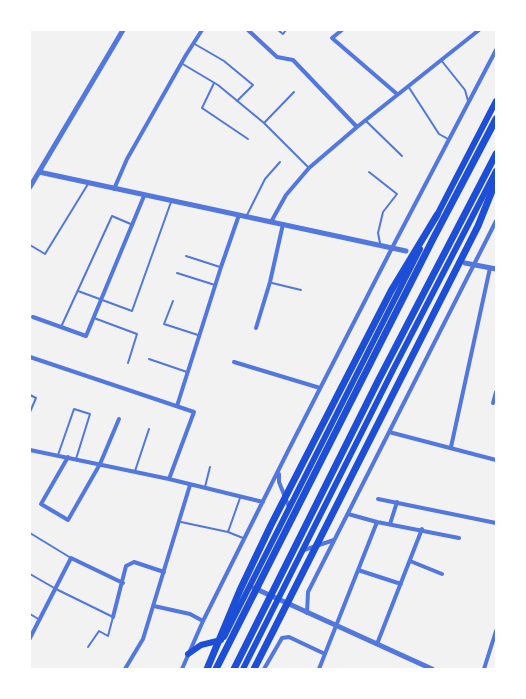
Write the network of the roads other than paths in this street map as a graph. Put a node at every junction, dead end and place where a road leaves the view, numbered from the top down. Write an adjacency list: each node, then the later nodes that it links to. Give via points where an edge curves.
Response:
1 (123, 30): 30 (street)
2 (202, 30): 8 (street)
3 (248, 30): 22 (street, via 277,57 293,60)
4 (278, 30): 5 (lane, via 283,34)
5 (286, 30)
6 (342, 30): 15 (street, via 332,38)
7 (479, 30): 10 (street)
8 (194, 43): 11 (street); 16 (lane, via 224,61 253,85)
9 (496, 50): 18 (street)
10 (441, 60): 13 (street); 18 (lane, via 465,90)
11 (181, 63): 12 (lane); 35 (street, via 127,159)
12 (214, 83): 16 (lane); 23 (lane, via 202,108)
13 (408, 86): 15 (street); 24 (lane, via 439,134)
14 (294, 92): 21 (lane)
15 (397, 94): 20 (street)
16 (237, 101): 21 (lane)
17 (496, 101): 38 (highway)
18 (468, 103): 24 (street)
19 (496, 119): 141 (highway)
20 (366, 120): 22 (street); 26 (lane)
21 (264, 123): 28 (lane)
22 (357, 126): 28 (street)
23 (248, 139)
24 (449, 139): 47 (street)
25 (496, 154): 142 (highway)
26 (402, 156)
27 (280, 162): 40 (lane, via 265,180)
28 (309, 168): 42 (street, via 286,195)
29 (496, 171): 109 (highway)
30 (39, 172): 33 (street); 34 (street)
31 (369, 172): 46 (lane, via 397,194 383,212 378,233)
32 (496, 181): 144 (highway, via 478,226)
33 (88, 184): 35 (street); 45 (lane, via 45,254)
34 (30, 187)
35 (114, 189): 36 (street)
36 (144, 196): 37 (street); 43 (street)
37 (171, 202): 39 (street); 59 (lane, via 132,312)
38 (437, 215): 97 (highway); 140 (highway, via 391,291 271,526)
39 (239, 216): 40 (street); 52 (street)
40 (246, 217): 42 (street)
41 (496, 221): 51 (street)
42 (270, 222): 44 (street)
43 (133, 224): 58 (lane, via 112,216); 59 (street)
44 (283, 224): 46 (street); 55 (street)
45 (30, 246)
46 (380, 246): 47 (street)
47 (392, 248): 48 (street); 71 (street)
48 (406, 251)
49 (186, 256): 52 (lane)
50 (465, 263): 51 (street)
51 (474, 265): 53 (street); 79 (street)
52 (221, 267): 56 (street)
53 (493, 269): 80 (street)
54 (177, 273): 56 (lane)
55 (270, 282): 57 (lane); 64 (street)
56 (215, 285): 65 (street)
57 (301, 290)
58 (78, 292): 59 (lane); 63 (lane)
59 (101, 301): 62 (street)
60 (173, 301): 65 (lane, via 164,324)
61 (34, 317): 63 (street)
62 (94, 318): 63 (street, via 86,336); 69 (lane, via 137,334)
63 (61, 327)
64 (256, 328)
65 (199, 335): 70 (street)
66 (30, 357): 75 (street)
67 (148, 359): 70 (lane)
68 (234, 362): 71 (street)
69 (128, 363)
70 (187, 372): 75 (street)
71 (320, 388): 89 (street)
72 (496, 392): 74 (street)
73 (30, 395): 76 (lane, via 36,398)
74 (492, 403)
75 (177, 406): 90 (street, via 194,412)
76 (30, 412)
77 (119, 418): 86 (street)
78 (149, 429): 88 (lane)
79 (389, 432): 80 (street); 98 (street)
80 (451, 447): 85 (street)
81 (31, 451): 82 (street)
82 (58, 455): 83 (street); 84 (lane, via 74,409 90,414)
83 (68, 457): 84 (street); 86 (street, via 41,504 68,520)
84 (76, 459): 86 (street)
85 (496, 460)
86 (100, 464): 88 (street)
87 (210, 467): 92 (lane)
88 (135, 471): 90 (street)
89 (278, 472): 95 (street); 97 (street)
90 (169, 478): 91 (street)
91 (190, 485): 92 (street); 99 (street)
92 (205, 487): 93 (street)
93 (240, 495): 95 (street); 104 (lane)
94 (378, 499): 96 (street)
95 (263, 502): 107 (street)
96 (397, 502): 101 (street); 102 (street)
97 (289, 507): 118 (highway)
98 (348, 514): 100 (street); 108 (street)
99 (178, 521): 104 (lane); 113 (street)
100 (377, 522): 102 (street); 112 (street)
101 (496, 523)
102 (390, 524): 103 (street)
103 (422, 530): 106 (street); 111 (street)
104 (228, 532): 107 (lane)
105 (30, 533): 110 (lane)
106 (459, 538)
107 (244, 539): 126 (street)
108 (334, 540): 109 (street); 122 (street, via 308,592)
109 (304, 550): 120 (highway)
110 (71, 558): 116 (street); 119 (street)
111 (410, 562): 115 (street); 117 (street)
112 (358, 570): 117 (street); 127 (street)
113 (164, 572): 116 (street, via 134,562 126,566); 121 (street)
114 (30, 574): 119 (lane)
115 (442, 574)
116 (123, 583): 124 (street)
117 (401, 584): 131 (street)
118 (249, 585): 120 (street); 130 (highway)
119 (56, 589): 124 (lane); 125 (street)
120 (278, 599): 122 (street); 133 (highway)
121 (154, 606): 126 (street, via 190,614); 138 (street, via 143,639)
122 (307, 612): 127 (street)
123 (30, 614): 125 (lane)
124 (113, 617): 132 (lane, via 108,636 99,632)
125 (40, 620): 129 (street)
126 (203, 621): 135 (street)
127 (335, 626): 131 (street); 136 (street)
128 (496, 631): 134 (street)
129 (30, 638)
130 (222, 640): 135 (highway, via 201,645); 140 (highway)
131 (377, 644): 147 (street)
132 (88, 647)
133 (252, 652): 143 (highway); 144 (street)
134 (489, 652): 137 (street); 148 (street)
135 (188, 654): 139 (street)
136 (325, 654): 145 (street, via 289,636 282,638); 146 (street)
137 (496, 655)
138 (125, 669)
139 (182, 669)
140 (207, 669)
141 (216, 669)
142 (234, 669)
143 (243, 669)
144 (255, 669)
145 (264, 669)
146 (318, 669)
147 (432, 669)
148 (484, 669)

